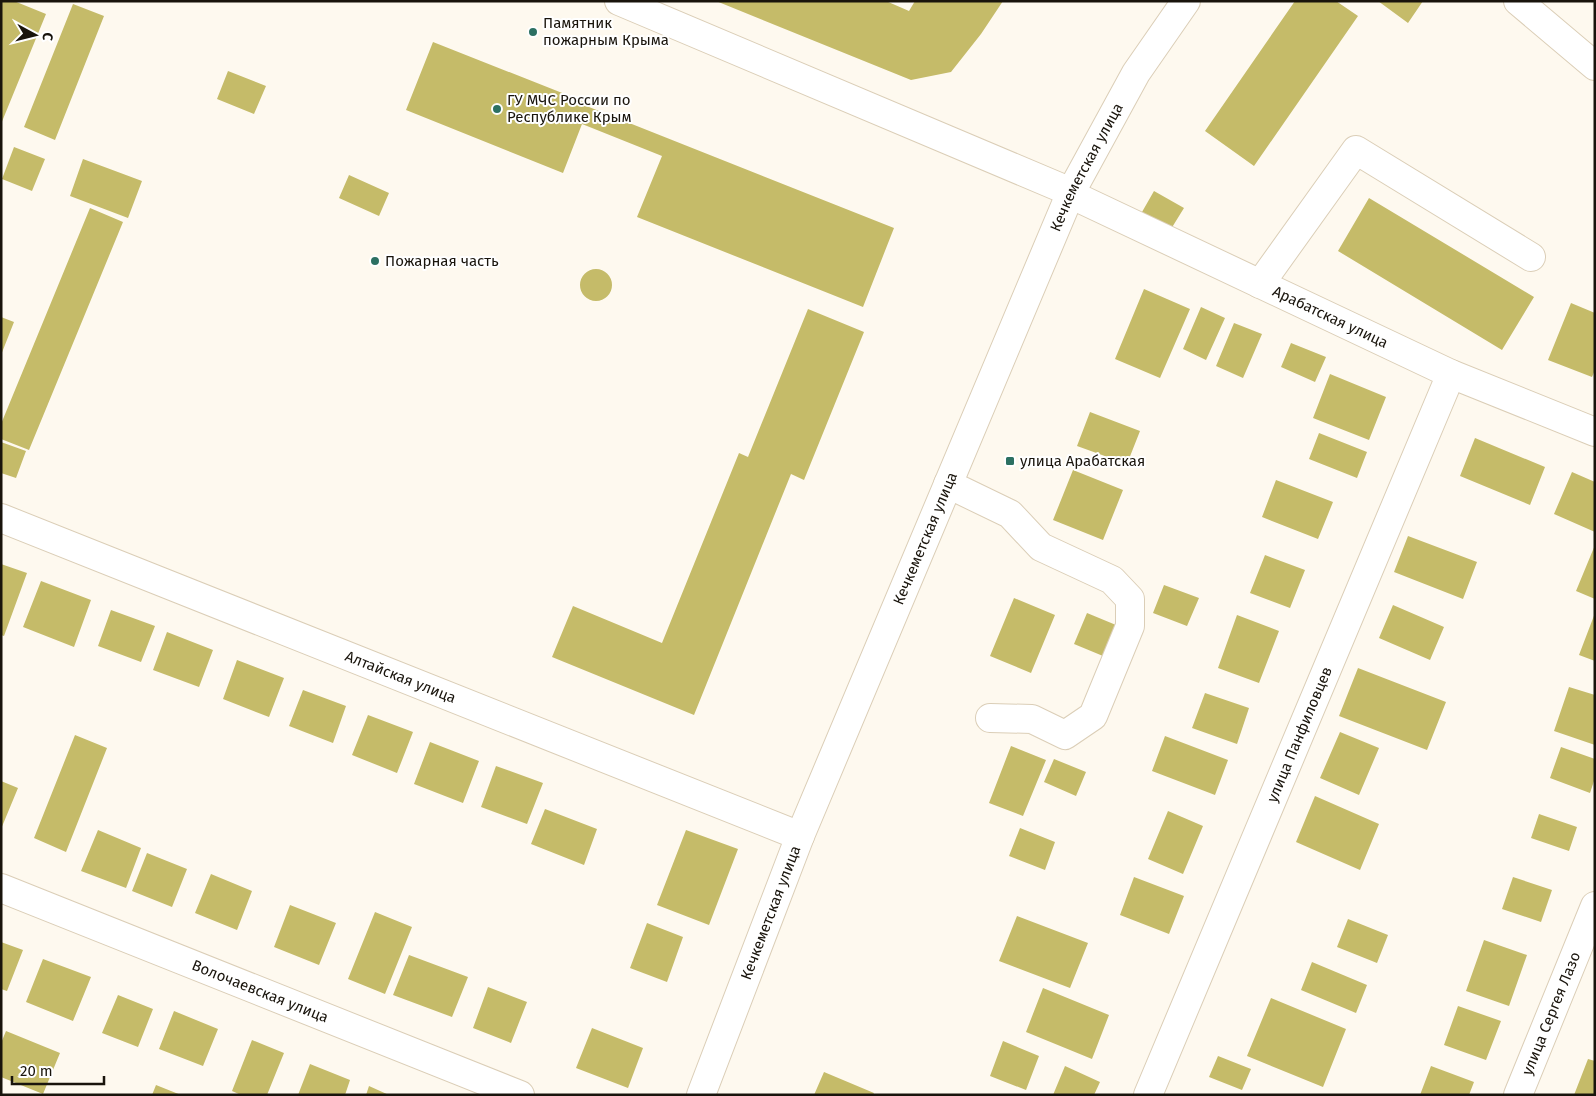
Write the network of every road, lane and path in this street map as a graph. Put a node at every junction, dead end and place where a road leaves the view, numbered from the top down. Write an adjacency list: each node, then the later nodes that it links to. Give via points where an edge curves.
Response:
1 (619, 1): 4 (street, Арабатская улица)
2 (1186, 1): 6 (street, Кечкеметская улица, via 1136,73)
3 (1518, 1): 5 (street)
4 (665, 10): 6 (street, Арабатская улица, via 940,138)
5 (1595, 66)
6 (1070, 193): 8 (street, Арабатская улица); 11 (street, Кечкеметская улица)
7 (1531, 257): 8 (street, via 1356,150)
8 (1260, 284): 9 (street, Арабатская улица)
9 (1451, 374): 10 (street, Арабатская улица); 19 (street, улица Панфиловцев)
10 (1595, 432)
11 (948, 484): 13 (street, via 1010,514 1040,547 1112,580 1130,598 1130,626 1093,716 1065,735 1032,718); 14 (street, Кечкеметская улица)
12 (1, 518): 14 (street, Алтайская улица)
13 (990, 718)
14 (800, 836): 18 (street, Кечкеметская улица)
15 (1, 888): 17 (street, Волочаевская улица)
16 (1595, 906): 20 (street, улица Сергея Лазо)
17 (520, 1095)
18 (701, 1095)
19 (1148, 1095)
20 (1518, 1095)

